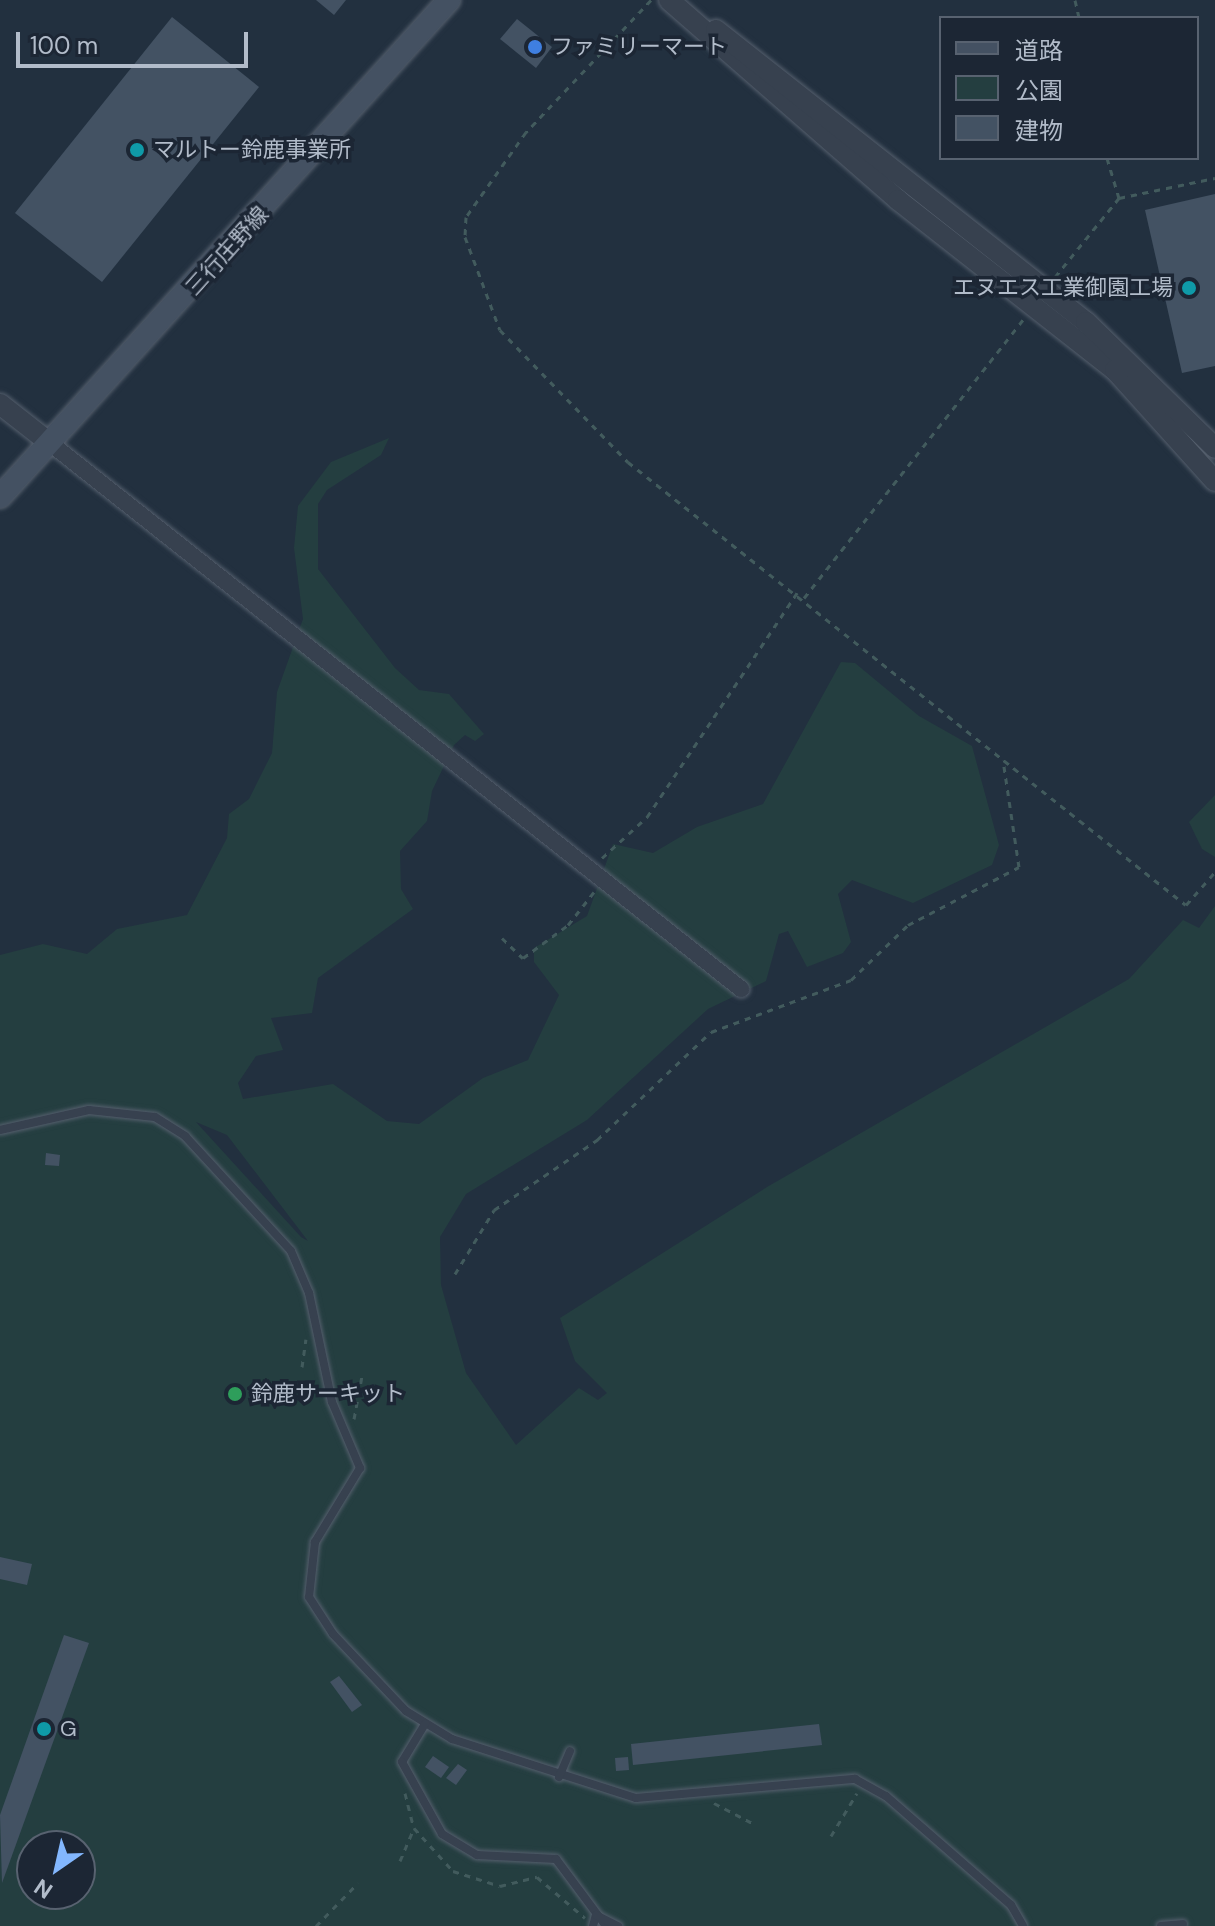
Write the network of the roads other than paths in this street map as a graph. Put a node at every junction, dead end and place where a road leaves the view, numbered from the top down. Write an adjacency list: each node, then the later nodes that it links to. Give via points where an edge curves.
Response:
1 (449, 0): 4 (main road, 三行庄野線)
2 (671, 0): 5 (street, via 1046,289 1131,361); 6 (street, via 779,101 1115,370)
3 (0, 404): 4 (street)
4 (50, 443): 7 (main road, 三行庄野線); 8 (street)
5 (1215, 448)
6 (1215, 481)
7 (0, 497)
8 (741, 989)
9 (0, 1130): 10 (lane, via 89,1110 155,1117 185,1136 291,1251 309,1293 332,1402 360,1468 315,1542 309,1597 370,1678)
10 (425, 1724): 12 (lane); 13 (lane, via 402,1762 442,1834 477,1855 556,1859)
11 (570, 1751): 12 (lane)
12 (559, 1777): 18 (lane, via 658,1801 855,1779 886,1796 1011,1905)
13 (596, 1915): 15 (lane); 16 (lane); 17 (lane)
14 (1183, 1924): 19 (lane)
15 (593, 1926)
16 (606, 1926)
17 (618, 1926)
18 (1023, 1926)
19 (1161, 1926)

